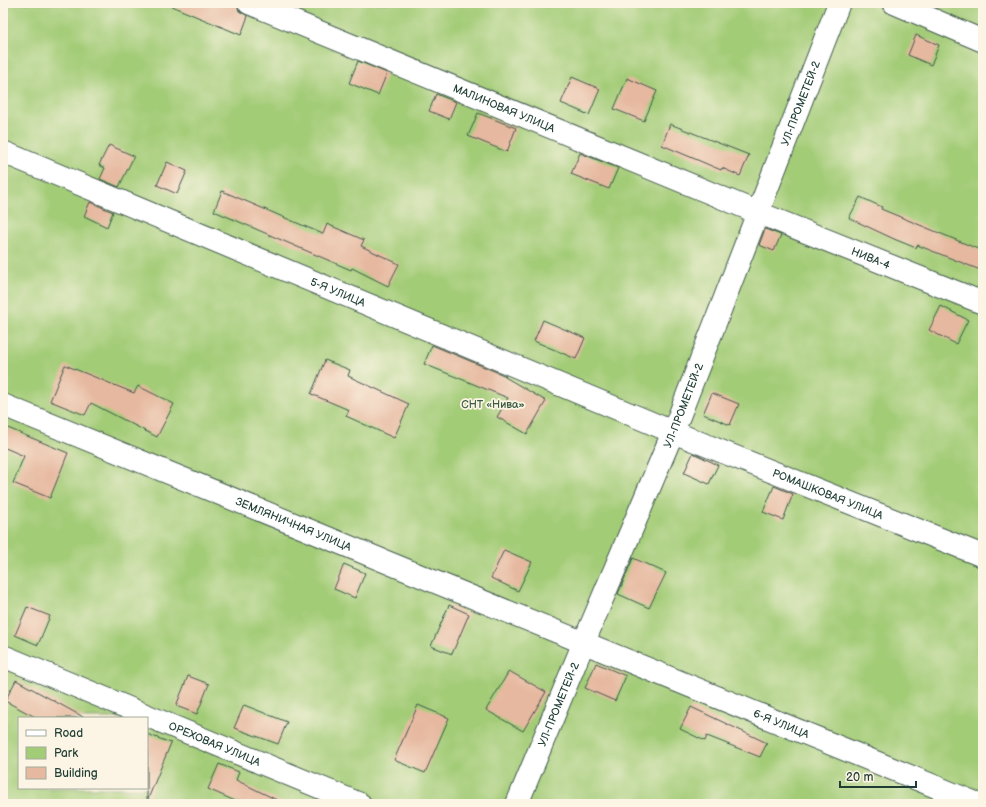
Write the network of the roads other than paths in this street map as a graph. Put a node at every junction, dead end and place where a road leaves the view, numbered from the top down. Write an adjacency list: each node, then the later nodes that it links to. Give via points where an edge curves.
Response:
1 (249, 3): 6 (street, МАЛИНОВАЯ УЛИЦА)
2 (839, 3): 6 (street, УЛ-ПРОМЕТЕЙ-2)
3 (894, 3): 4 (street)
4 (983, 40)
5 (3, 152): 9 (street, 5-Я УЛИЦА)
6 (759, 214): 7 (street, НИВА-4); 9 (street, УЛ-ПРОМЕТЕЙ-2)
7 (983, 303)
8 (3, 405): 11 (street, ЗЕМЛЯНИЧНАЯ УЛИЦА)
9 (673, 432): 10 (street, РОМАШКОВАЯ УЛИЦА); 11 (street, УЛ-ПРОМЕТЕЙ-2)
10 (983, 556)
11 (584, 642): 14 (street, УЛ-ПРОМЕТЕЙ-2); 15 (street, 6-Я УЛИЦА)
12 (3, 656): 13 (street, ОРЕХОВАЯ УЛИЦА)
13 (360, 804)
14 (517, 804)
15 (978, 804)

